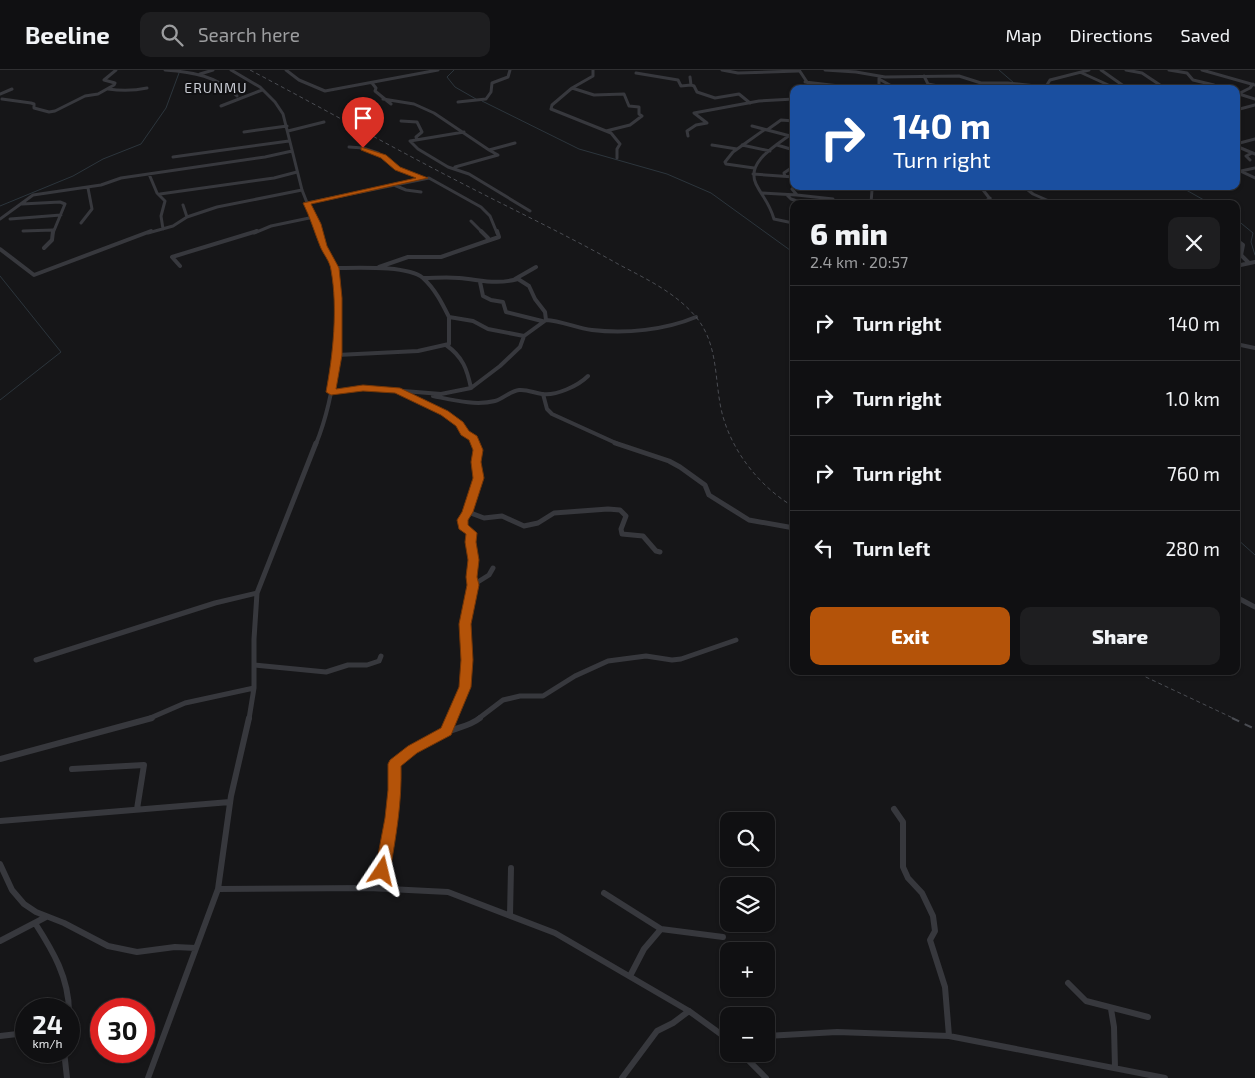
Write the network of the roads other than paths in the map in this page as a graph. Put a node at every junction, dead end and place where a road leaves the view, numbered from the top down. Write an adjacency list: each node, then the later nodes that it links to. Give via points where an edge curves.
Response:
1 (116, 70): 48 (street, via 104,80 115,83)
2 (165, 70): 22 (street)
3 (214, 70): 22 (street)
4 (231, 70): 49 (street)
5 (286, 70): 30 (street, via 323,91)
6 (438, 70): 30 (street)
7 (510, 70): 58 (street, via 508,77 492,83 490,97)
8 (593, 70): 46 (street, via 593,76)
9 (722, 70): 17 (street, via 738,73)
10 (825, 70): 18 (street)
11 (1073, 70): 21 (street)
12 (1089, 70): 21 (street)
13 (1101, 70): 42 (street)
14 (1126, 70): 43 (street, via 1142,73)
15 (1169, 70): 44 (street, via 1187,73 1193,80)
16 (1202, 70): 32 (street)
17 (799, 71): 29 (street)
18 (855, 71): 26 (street)
19 (890, 72): 27 (street)
20 (636, 73): 33 (street, via 678,80 681,86)
21 (1081, 73): 40 (street, via 1050,80); 41 (street)
22 (200, 74): 53 (street, via 232,89)
23 (906, 75): 28 (street)
24 (924, 76): 28 (street); 31 (street, via 959,76); 38 (street, via 928,84)
25 (690, 77): 33 (street)
26 (879, 77): 27 (street); 36 (street); 37 (street)
27 (888, 77): 28 (street)
28 (898, 77)
29 (805, 82): 34 (street); 35 (street)
30 (372, 83): 55 (street, via 375,92)
31 (981, 83): 39 (street)
32 (1254, 84): 50 (street)
33 (691, 85): 59 (street, via 697,92 715,98 737,94)
34 (808, 85)
35 (831, 85)
36 (879, 85)
37 (891, 85)
38 (933, 85)
39 (1026, 85)
40 (1046, 85)
41 (1112, 85)
42 (1117, 85)
43 (1160, 85)
44 (1214, 85)
45 (147, 88): 48 (street, via 128,92)
46 (572, 88): 72 (street, via 551,109); 72 (street, via 594,96 624,94 629,106 639,107 641,118 623,128)
47 (12, 89): 51 (street)
48 (107, 89): 64 (street)
49 (262, 90): 62 (street); 70 (street, via 275,102)
50 (1240, 92)
51 (0, 94)
52 (1240, 95): 57 (street)
53 (237, 96)
54 (2, 99): 64 (street, via 30,102 34,108)
55 (383, 99): 60 (street); 74 (street, via 419,106)
56 (790, 99): 59 (street)
57 (1255, 99)
58 (458, 102)
59 (750, 103): 75 (street, via 694,113 707,123 693,126 687,131)
60 (390, 104)
61 (1255, 105): 63 (street)
62 (221, 106)
63 (1240, 109)
64 (49, 112): 65 (street)
65 (50, 117)
66 (401, 121): 77 (street, via 417,122 422,132)
67 (790, 121): 71 (street, via 781,120)
68 (324, 122): 70 (street)
69 (752, 126): 71 (street)
70 (288, 128): 73 (street); 79 (street)
71 (766, 130): 76 (street); 83 (street)
72 (606, 131): 94 (street, via 620,144)
73 (244, 132)
74 (464, 132): 77 (street); 89 (street)
75 (688, 136)
76 (789, 136): 84 (street)
77 (417, 139): 96 (street, via 410,141 418,149)
78 (1255, 139): 81 (street)
79 (289, 141): 90 (street); 93 (street)
80 (515, 143): 89 (street)
81 (1240, 144)
82 (712, 145): 87 (street)
83 (742, 145): 87 (street); 91 (street)
84 (777, 146): 88 (street); 91 (street)
85 (349, 147): 107 (street, via 378,153 398,168)
86 (1240, 147): 92 (street)
87 (738, 149): 97 (street, via 725,163)
88 (790, 149)
89 (490, 150): 96 (street, via 498,155)
90 (292, 151): 101 (street); 103 (street)
91 (770, 151): 97 (street)
92 (1254, 154): 95 (street, via 1246,156 1249,161)
93 (173, 157)
94 (617, 158)
95 (1255, 159)
96 (455, 168): 129 (street)
97 (754, 168): 104 (street)
98 (790, 168): 105 (street, via 784,172)
99 (1254, 169): 100 (street)
100 (1240, 171)
101 (297, 172): 112 (street); 118 (street)
102 (1240, 172): 108 (street)
103 (149, 174): 111 (street); 118 (street)
104 (753, 174): 105 (street); 117 (street)
105 (787, 176): 106 (street); 109 (street)
106 (790, 176)
107 (424, 178): 110 (street); 141 (street, via 447,186 473,201 490,216 499,237)
108 (1255, 178)
109 (790, 180)
110 (391, 185): 116 (street); 126 (street)
111 (88, 188): 127 (street, via 34,195); 137 (street, via 93,202 92,211)
112 (302, 190): 126 (street); 131 (street, via 217,207)
113 (793, 190): 120 (street)
114 (983, 190): 121 (street)
115 (1028, 190): 125 (street)
116 (420, 192)
117 (762, 193): 119 (street); 136 (street, via 774,219)
118 (160, 194): 138 (street, via 165,201 161,216)
119 (787, 195): 120 (street); 122 (street)
120 (797, 195): 123 (street)
121 (990, 198): 124 (street)
122 (793, 200)
123 (833, 200)
124 (987, 200)
125 (1046, 200)
126 (307, 203): 132 (street)
127 (21, 204): 130 (street, via 63,202); 133 (street)
128 (183, 205): 131 (street)
129 (530, 210)
130 (61, 215): 134 (street); 140 (street)
131 (187, 217): 138 (street)
132 (314, 218): 148 (street, via 271,226 172,257); 150 (street, via 323,246)
133 (0, 219)
134 (10, 219)
135 (471, 220): 141 (street, via 488,238)
136 (790, 222)
137 (81, 223)
138 (163, 229): 144 (street, via 34,275)
139 (23, 230): 140 (street)
140 (53, 230): 143 (street, via 52,240)
141 (487, 241): 151 (street, via 441,257 408,257)
142 (1240, 243): 146 (street, via 1243,245 1241,255)
143 (44, 248)
144 (0, 249)
145 (1255, 262): 146 (street)
146 (1249, 263): 147 (street)
147 (1240, 265)
148 (180, 266)
149 (536, 267): 153 (street)
150 (335, 268): 151 (street); 164 (street)
151 (376, 269): 152 (street, via 400,270)
152 (423, 278): 154 (street, via 459,278); 155 (street, via 436,292)
153 (514, 280): 154 (street, via 506,283); 157 (street, via 529,286 545,312)
154 (480, 282): 157 (street, via 483,296 503,302 506,312)
155 (449, 317): 160 (street); 161 (street, via 450,341)
156 (696, 317): 158 (street, via 687,322 644,329)
157 (544, 321): 158 (street); 160 (street)
158 (572, 327): 159 (street)
159 (577, 333)
160 (524, 336): 166 (street, via 520,347)
161 (446, 345): 164 (street, via 418,351); 166 (street, via 463,358)
162 (1240, 345): 163 (street)
163 (1255, 348)
164 (337, 355): 167 (street)
165 (588, 376): 169 (street, via 558,392)
166 (471, 388): 170 (street)
167 (331, 392): 168 (street, via 363,388); 176 (street, via 322,429)
168 (405, 392): 170 (street); 171 (street, via 453,418 474,439 478,450 479,478)
169 (543, 394): 170 (street, via 518,390 494,401 468,402); 172 (street, via 547,409 552,414 605,439 669,461 705,485 709,495 748,520)
170 (427, 395)
171 (468, 512): 173 (street, via 484,518 502,516 524,526 538,523 554,513 620,510 626,516 622,534 643,536 656,552); 175 (street, via 462,520 463,526 472,533)
172 (790, 527)
173 (660, 552)
174 (493, 568): 175 (street)
175 (473, 585): 184 (street, via 465,624 465,687)
176 (257, 593): 181 (street, via 215,603); 182 (street)
177 (1240, 599): 178 (street)
178 (1255, 607)
179 (736, 640): 184 (street, via 681,659 646,656 608,661 543,696 503,700 472,724)
180 (381, 656): 182 (street, via 372,664 343,666 326,672)
181 (36, 660)
182 (254, 665): 183 (street)
183 (254, 688): 185 (street, via 175,707 150,719); 187 (street)
184 (446, 732): 193 (street, via 415,748 394,764 392,818)
185 (0, 758)
186 (72, 769): 189 (street, via 144,764)
187 (230, 802): 189 (street); 194 (street)
188 (894, 808): 213 (street, via 903,822 903,867 922,893 933,916 935,931 930,940 945,983)
189 (137, 810): 190 (street)
190 (0, 821)
191 (0, 864): 197 (street, via 12,890 24,904)
192 (511, 868): 196 (street)
193 (379, 888): 194 (street); 196 (street, via 448,892)
194 (218, 889): 202 (street)
195 (604, 893): 199 (street)
196 (510, 915): 203 (street, via 555,932)
197 (46, 917): 198 (street); 202 (street, via 121,950)
198 (35, 923): 201 (street); 205 (street, via 57,961)
199 (661, 929): 200 (street); 203 (street, via 644,949)
200 (723, 937)
201 (0, 941)
202 (196, 948): 218 (street)
203 (630, 976): 207 (street)
204 (1068, 983): 206 (street, via 1086,1001)
205 (69, 998)
206 (1111, 1009): 208 (street); 216 (street)
207 (689, 1011): 209 (street); 219 (street, via 657,1031)
208 (1148, 1017)
209 (720, 1033)
210 (15, 1034): 212 (street)
211 (775, 1035): 213 (street, via 837,1032)
212 (0, 1036)
213 (949, 1036): 216 (street)
214 (750, 1062): 220 (street)
215 (65, 1063): 217 (street)
216 (1115, 1068): 221 (street)
217 (67, 1078)
218 (148, 1078)
219 (622, 1078)
220 (766, 1078)
221 (1165, 1078)

